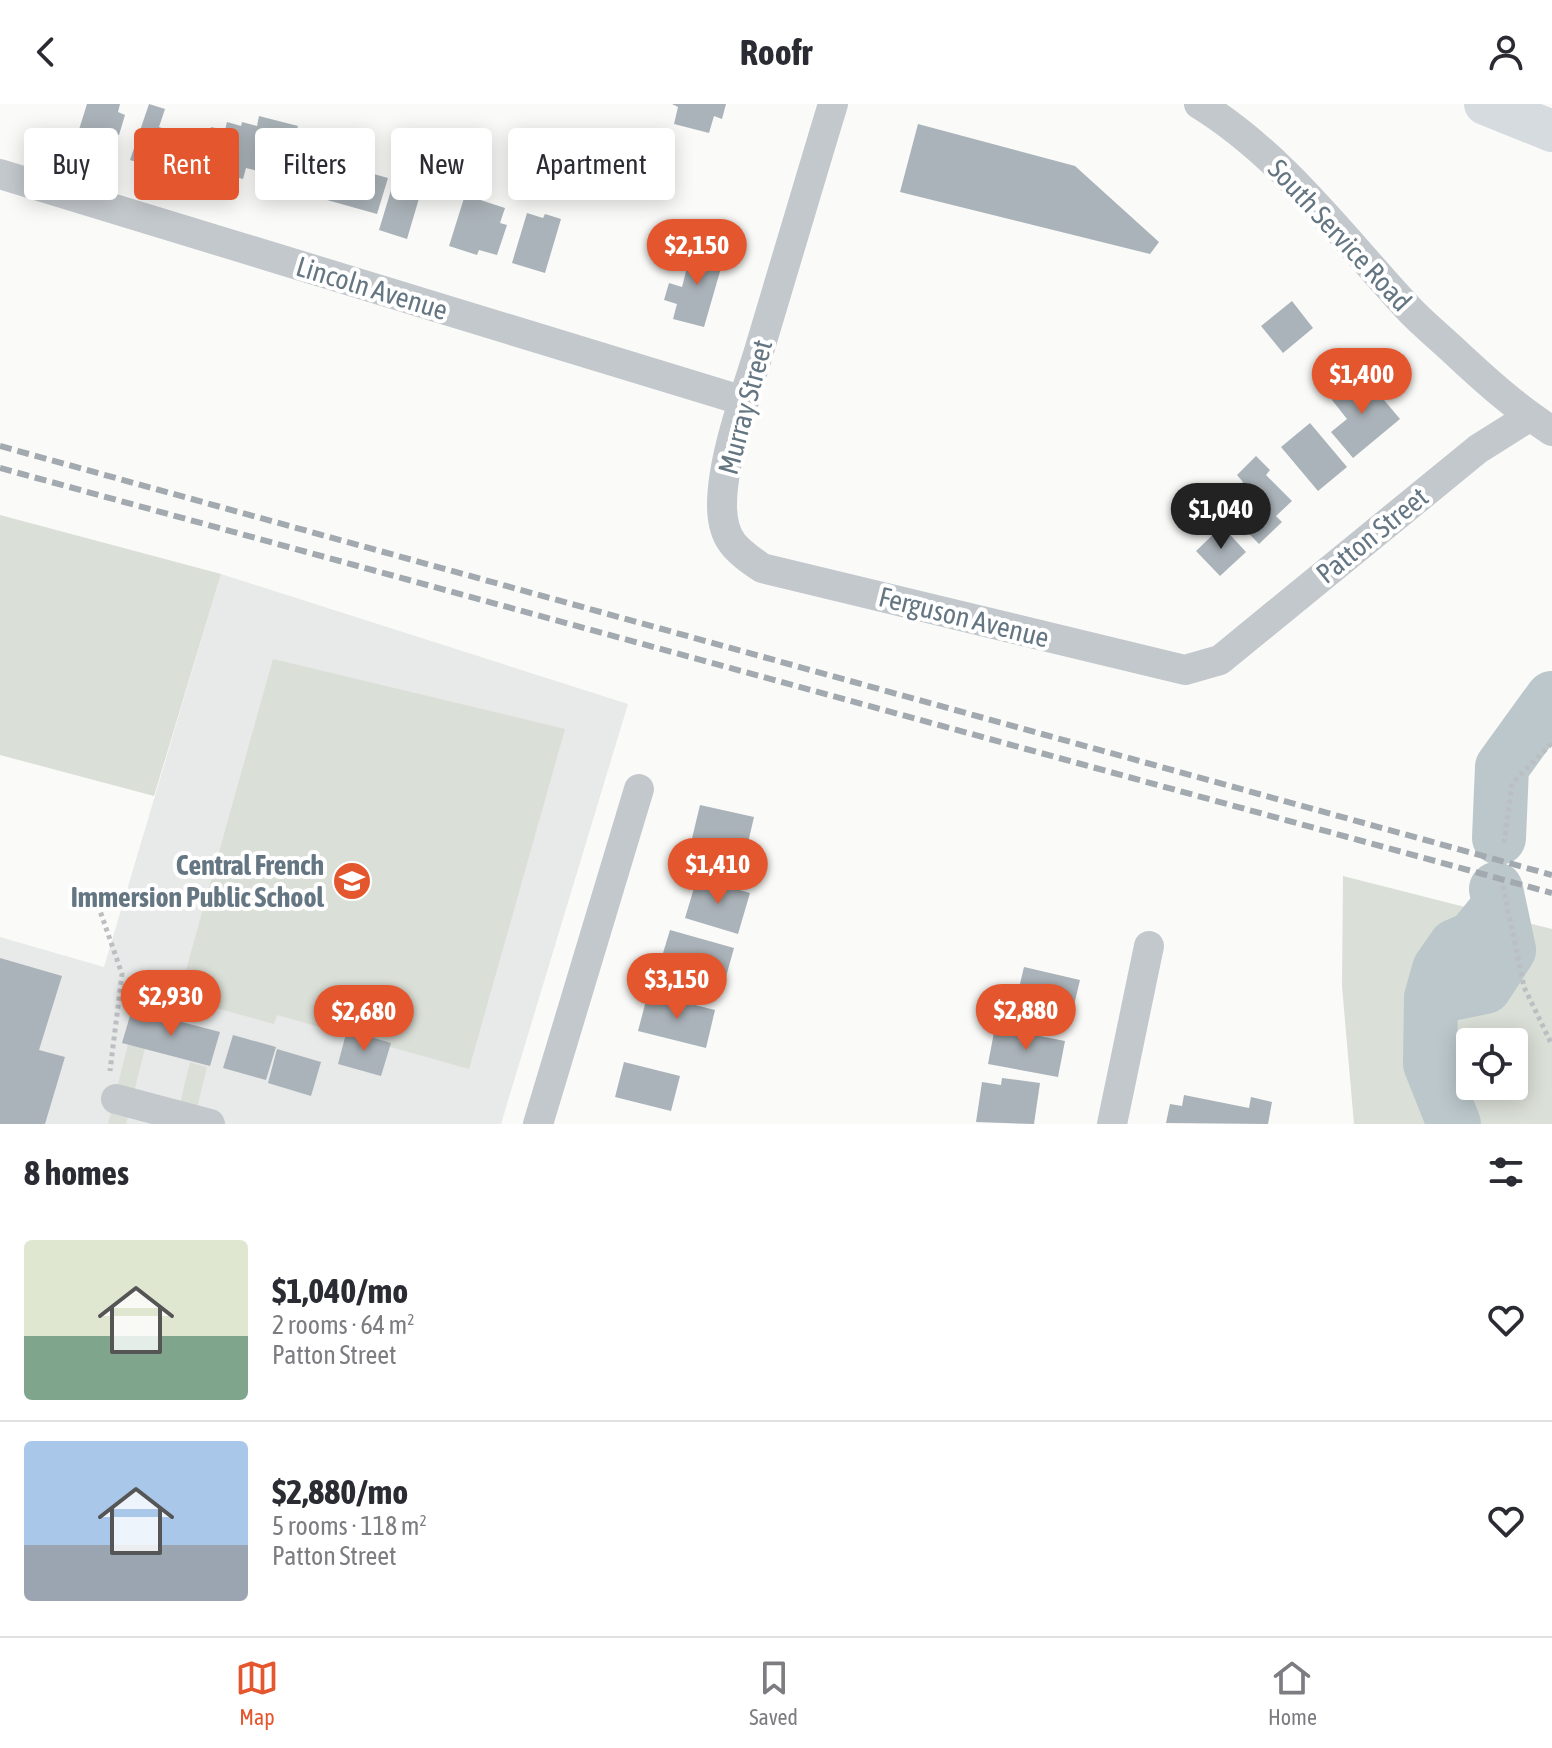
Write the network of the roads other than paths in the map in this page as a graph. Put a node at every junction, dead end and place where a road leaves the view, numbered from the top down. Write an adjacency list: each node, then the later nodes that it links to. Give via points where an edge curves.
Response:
1 (833, 104): 6 (street, Murray Street)
2 (1199, 104): 7 (street, South Service Road, via 1244,135 1326,215 1410,311)
3 (1485, 104): 4 (highway)
4 (1552, 131)
5 (0, 174): 6 (street, Lincoln Avenue)
6 (744, 401): 8 (street, Murray Street, via 725,475)
7 (1541, 424): 9 (street, Patton Street, via 1478,449)
8 (725, 528): 9 (street, Ferguson Avenue, via 735,550 762,568 1185,670)
9 (1220, 660)
10 (639, 789): 14 (street)
11 (1149, 946): 15 (street)
12 (116, 1099): 13 (street)
13 (210, 1124)
14 (538, 1124)
15 (1112, 1124)

